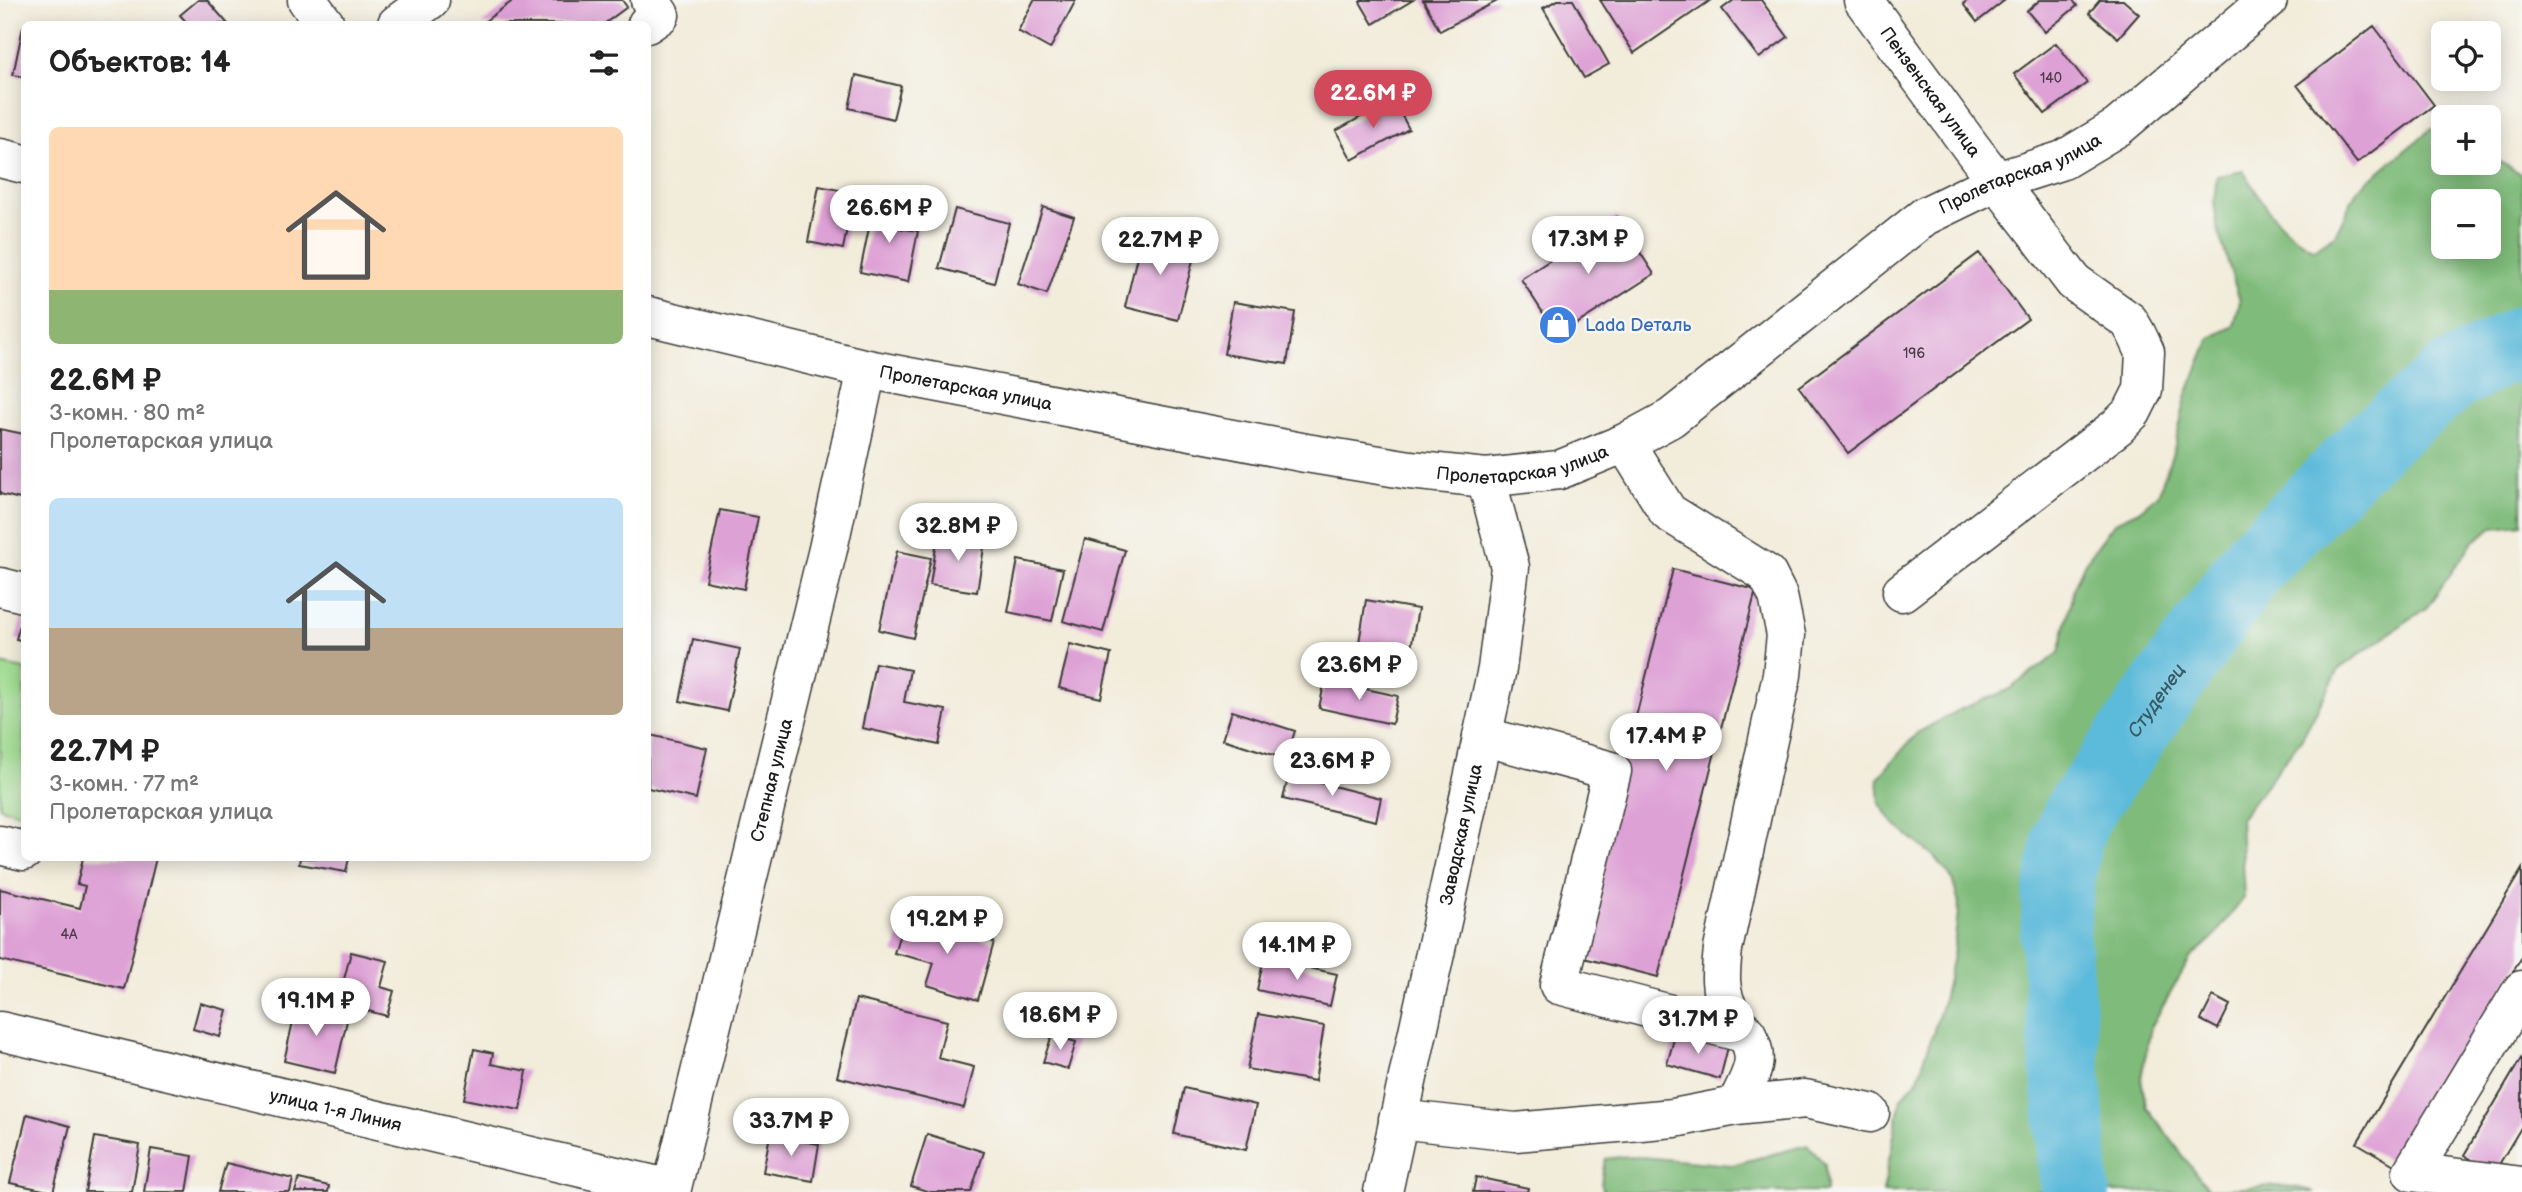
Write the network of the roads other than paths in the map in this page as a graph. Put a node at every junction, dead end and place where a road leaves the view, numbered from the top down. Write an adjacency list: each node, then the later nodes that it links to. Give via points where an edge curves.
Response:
1 (307, 0): 6 (street)
2 (430, 0): 7 (street)
3 (650, 0): 8 (street, via 660,15)
4 (1863, 0): 11 (street, Пензенская улица)
5 (2268, 0): 11 (street, Пролетарская улица, via 2118,127 2063,159)
6 (323, 21)
7 (401, 21)
8 (651, 21)
9 (0, 158): 10 (street)
10 (21, 163)
11 (1997, 181): 14 (street, Пролетарская улица, via 1925,216 1671,418); 18 (street, Пензенская улица, via 2074,282 2129,321 2145,352 2143,390 2117,428)
12 (651, 317): 13 (street, Пролетарская улица)
13 (867, 369): 15 (street, Пролетарская улица, via 1306,453); 29 (street, Степная улица, via 828,549)
14 (1625, 443): 15 (street, Пролетарская улица, via 1559,470); 24 (street, via 1668,512 1767,574 1778,596 1786,635 1782,675 1720,978 1728,1008)
15 (1486, 478): 19 (street, Заводская улица, via 1510,567 1497,669)
16 (0, 587): 17 (street)
17 (21, 592)
18 (1902, 592)
19 (1482, 736): 24 (street, via 1612,771 1559,985); 27 (street, Заводская улица)
20 (0, 845): 21 (street)
21 (21, 850)
22 (2522, 990): 28 (street, via 2412,1172)
23 (0, 1031): 29 (street, улица 1-я Линия)
24 (1747, 1034): 25 (street, via 1753,1066)
25 (1736, 1107): 26 (street, via 1805,1099); 27 (street, via 1674,1118 1516,1132)
26 (1870, 1113)
27 (1398, 1119): 30 (street, Заводская улица)
28 (2522, 1186)
29 (671, 1190)
30 (1383, 1192)

